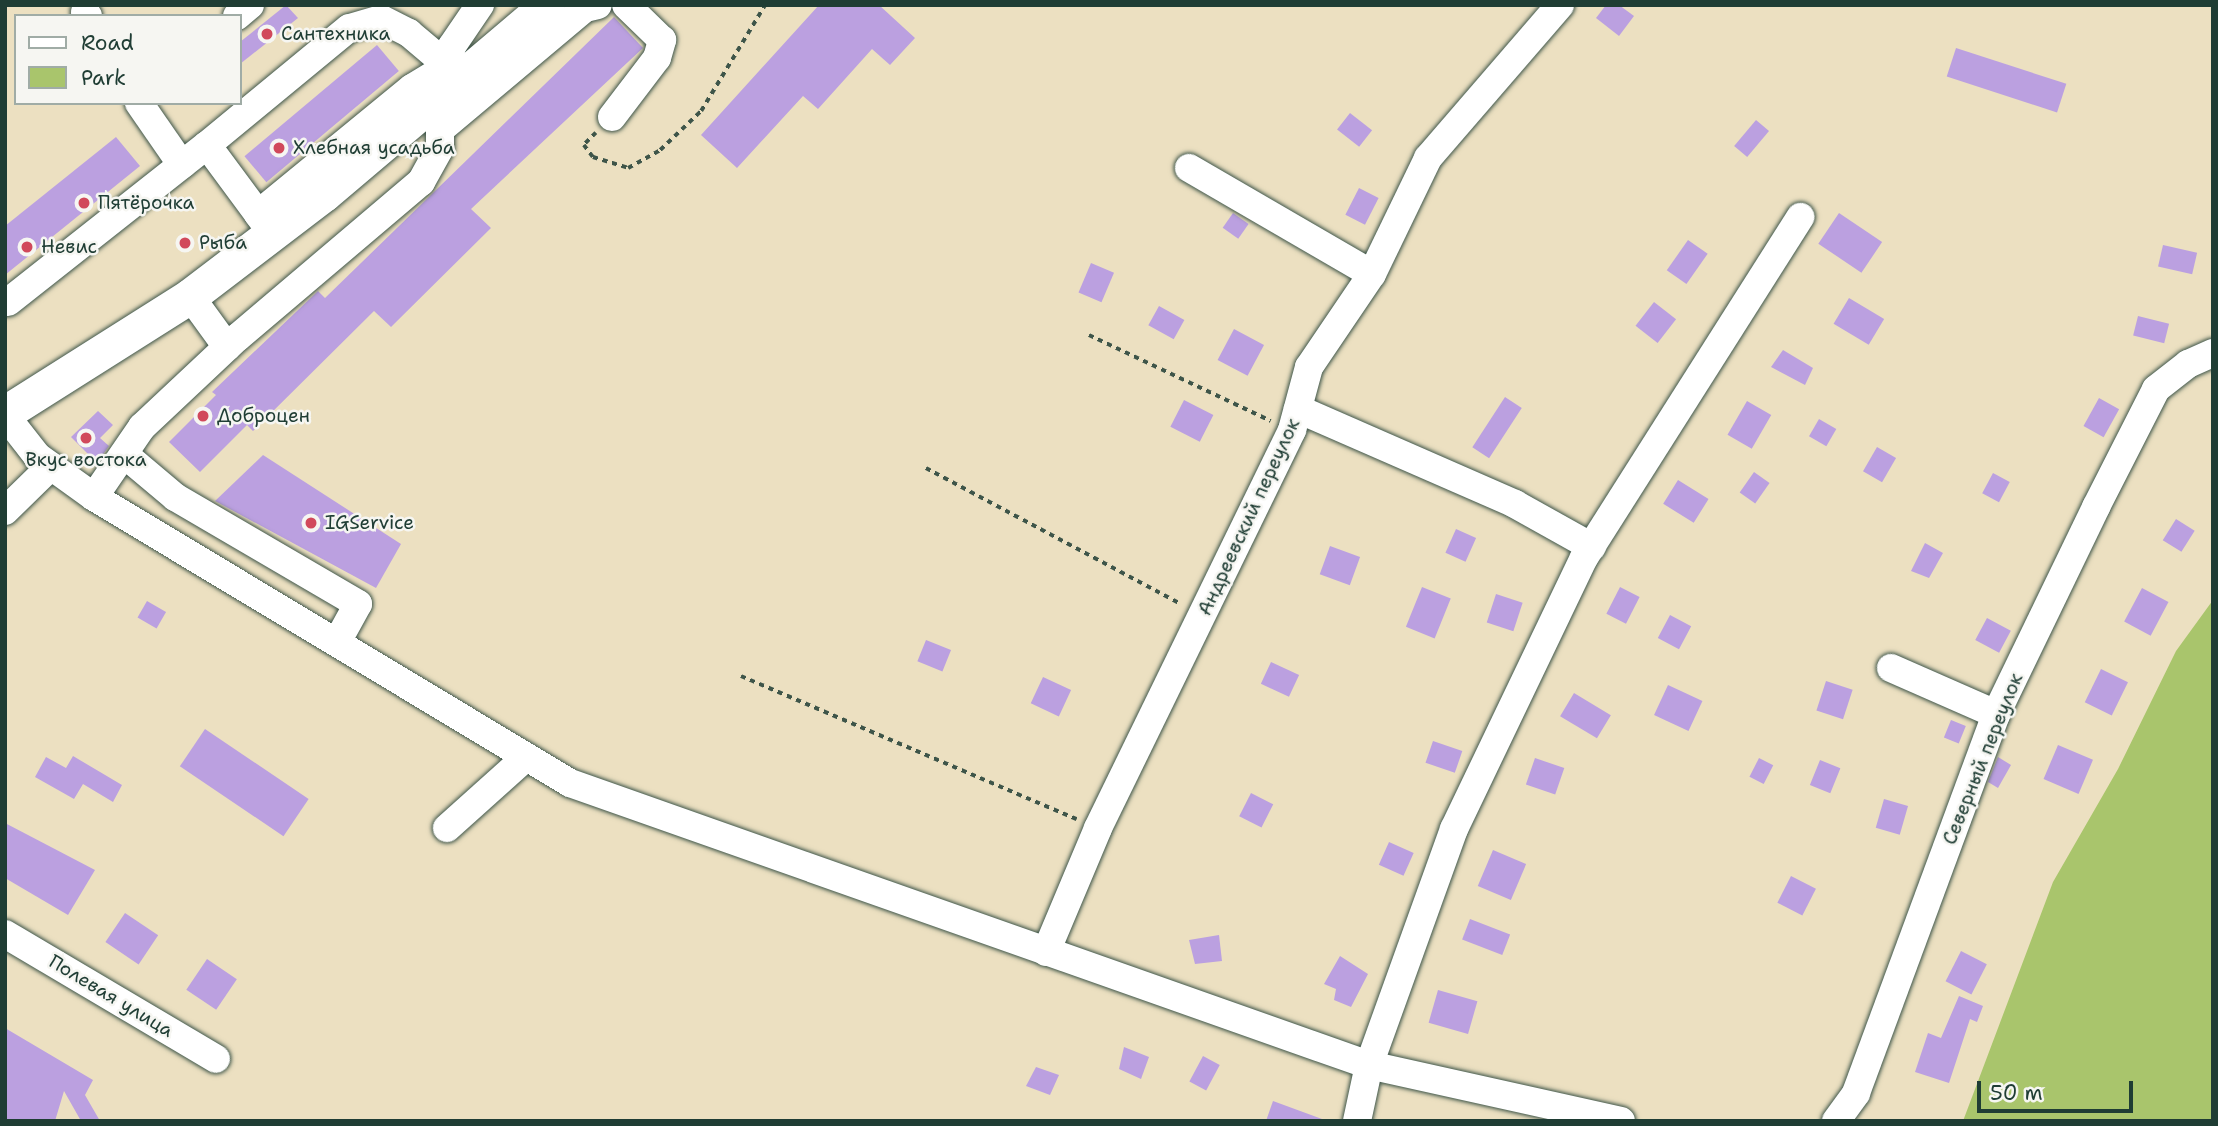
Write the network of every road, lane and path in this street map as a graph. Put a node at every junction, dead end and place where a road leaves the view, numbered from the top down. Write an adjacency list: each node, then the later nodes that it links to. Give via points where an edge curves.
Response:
1 (480, 5): 7 (street, via 452,46)
2 (547, 5): 7 (main road)
3 (598, 5): 10 (street, via 585,8)
4 (626, 5): 9 (street, via 662,40 657,58)
5 (765, 5): 9 (path, via 701,111 660,150 628,168 593,157 584,145)
6 (1560, 5): 16 (street, Андреевский переулок, via 1428,158)
7 (454, 73): 10 (street); 11 (street, via 409,33 381,19 349,28); 15 (main road)
8 (140, 105): 12 (street)
9 (612, 117)
10 (440, 129): 20 (street, via 440,148 421,182)
11 (207, 145): 12 (street); 15 (street)
12 (182, 165): 18 (street)
13 (1189, 168): 16 (street)
14 (1800, 217): 29 (street)
15 (265, 223): 17 (main road)
16 (1372, 274): 23 (street, Андреевский переулок, via 1310,367)
17 (190, 296): 20 (street); 22 (main road)
18 (8, 302)
19 (1089, 335): 23 (path)
20 (227, 347): 24 (street, via 142,427)
21 (2213, 353): 34 (street, Северный переулок, via 2157,389)
22 (5, 414): 25 (street, via 21,440)
23 (1295, 419): 29 (street, via 1514,504); 30 (street, Андреевский переулок)
24 (124, 454): 27 (street); 31 (street, via 175,497 358,604)
25 (51, 466): 27 (street); 28 (street)
26 (926, 468): 30 (path)
27 (94, 496): 31 (street)
28 (5, 511)
29 (1592, 547): 41 (street, via 1454,829)
30 (1204, 616): 37 (street, Андреевский переулок)
31 (337, 642): 35 (street)
32 (1891, 668): 34 (street)
33 (741, 676): 37 (path)
34 (1996, 714): 44 (street, Северный переулок, via 1856,1093)
35 (526, 757): 36 (street); 39 (street, via 570,783 940,910)
36 (447, 828)
37 (1098, 828): 39 (street, Андреевский переулок)
38 (5, 934): 40 (street, Полевая улица)
39 (1046, 952): 41 (street)
40 (216, 1059)
41 (1369, 1065): 42 (street); 43 (street)
42 (1357, 1121)
43 (1621, 1121)
44 (1836, 1121)

